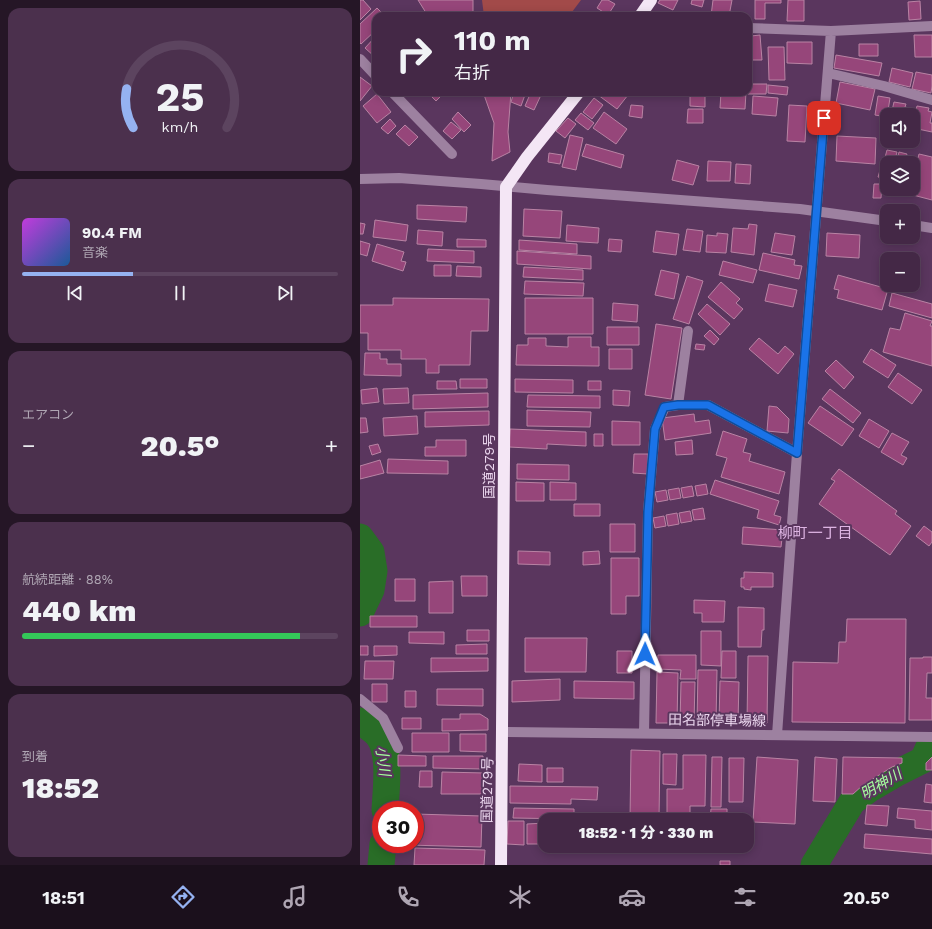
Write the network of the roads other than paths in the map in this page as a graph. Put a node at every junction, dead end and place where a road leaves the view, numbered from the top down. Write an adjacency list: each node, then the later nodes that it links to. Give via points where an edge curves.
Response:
1 (651, 0): 2 (highway)
2 (643, 12)
3 (932, 26): 5 (street)
4 (752, 28): 5 (street)
5 (831, 31): 8 (street)
6 (360, 59): 7 (street)
7 (372, 72)
8 (828, 73): 11 (street); 15 (street)
9 (396, 96): 12 (street)
10 (576, 96): 14 (highway)
11 (932, 100)
12 (452, 154)
13 (360, 179): 14 (street, via 399,178)
14 (506, 187): 15 (street); 23 (highway, 国道279号)
15 (817, 211): 16 (street); 21 (street)
16 (880, 220)
17 (920, 226): 18 (street)
18 (932, 228)
19 (688, 331): 20 (street)
20 (678, 405): 21 (street, via 708,405); 24 (street, via 664,407 655,429 648,512)
21 (797, 453): 25 (street)
22 (360, 699): 27 (street, via 383,718)
23 (502, 732): 24 (street, 田名部停車場線); 28 (highway, 国道279号)
24 (644, 733): 25 (street, 田名部停車場線)
25 (777, 735): 26 (street, 田名部停車場線)
26 (932, 737)
27 (398, 748)
28 (500, 865)

